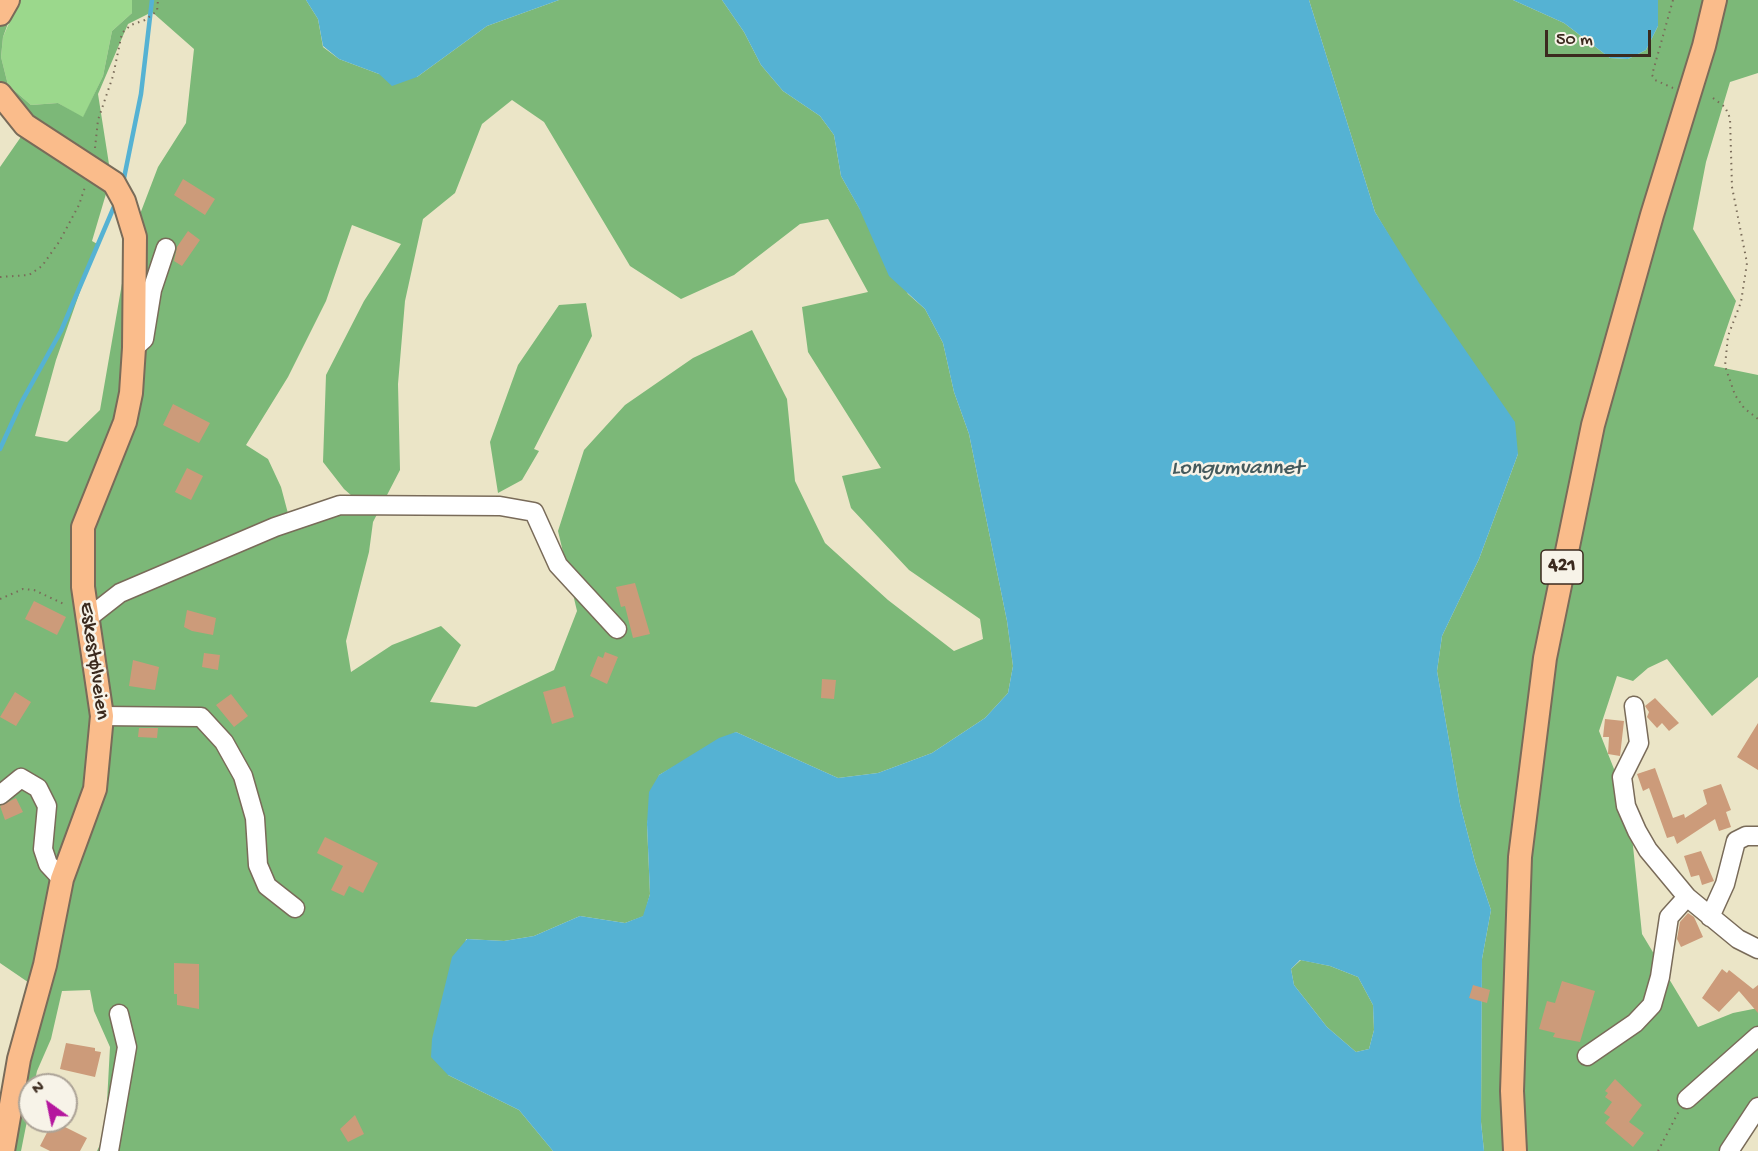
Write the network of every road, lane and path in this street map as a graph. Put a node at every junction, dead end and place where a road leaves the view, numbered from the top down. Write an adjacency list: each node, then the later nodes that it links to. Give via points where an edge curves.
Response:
1 (8, 0): 6 (main road)
2 (158, 0): 10 (path, via 157,11 122,33)
3 (1673, 0): 7 (path, via 1652,75)
4 (1715, 0): 34 (main road, 421, via 1593,425 1545,658 1520,857 1512,1091)
5 (1724, 0): 35 (main road, 421, via 1602,427 1555,659 1530,858 1522,1091)
6 (0, 14)
7 (1676, 89)
8 (0, 94): 10 (main road, Eskestølveien, via 25,125)
9 (1713, 98): 14 (path, via 1725,107 1730,118 1732,187 1747,263 1741,302 1728,336 1725,366 1735,395)
10 (90, 166): 12 (path, via 79,205 42,266 29,275); 13 (main road, Eskestølveien, via 119,192 135,237)
11 (166, 248): 13 (street, Eskestølveien, via 152,290 144,339)
12 (0, 277)
13 (134, 348): 16 (main road, Eskestølveien, via 131,393 124,422 83,527 83,587)
14 (1758, 419)
15 (0, 599): 16 (path, via 23,589 34,590)
16 (88, 618): 17 (street, via 120,593 275,527 339,505 500,506 534,512 558,565); 19 (main road, Eskestølveien)
17 (617, 629)
18 (1634, 706): 23 (street, via 1640,743 1622,777 1627,809 1648,850)
19 (102, 716): 22 (main road, Eskestølveien, via 95,789); 24 (street, via 201,717 224,742 243,777 255,818 258,865 267,886)
20 (0, 795): 22 (street, via 21,778 38,788 47,806 43,849 48,864)
21 (1758, 836): 25 (street, via 1736,841 1725,884)
22 (62, 879): 32 (main road, Eskestølveien, via 45,965 19,1059)
23 (1687, 897): 25 (street); 29 (street, via 1669,917 1652,1005 1635,1023)
24 (295, 908)
25 (1710, 917): 26 (street)
26 (1758, 949)
27 (119, 1014): 33 (street, via 127,1047)
28 (1758, 1036): 30 (street)
29 (1587, 1056)
30 (1688, 1099): 36 (path)
31 (1758, 1107): 37 (street)
32 (3, 1151)
33 (110, 1151)
34 (1515, 1151)
35 (1525, 1151)
36 (1658, 1151)
37 (1729, 1151)

